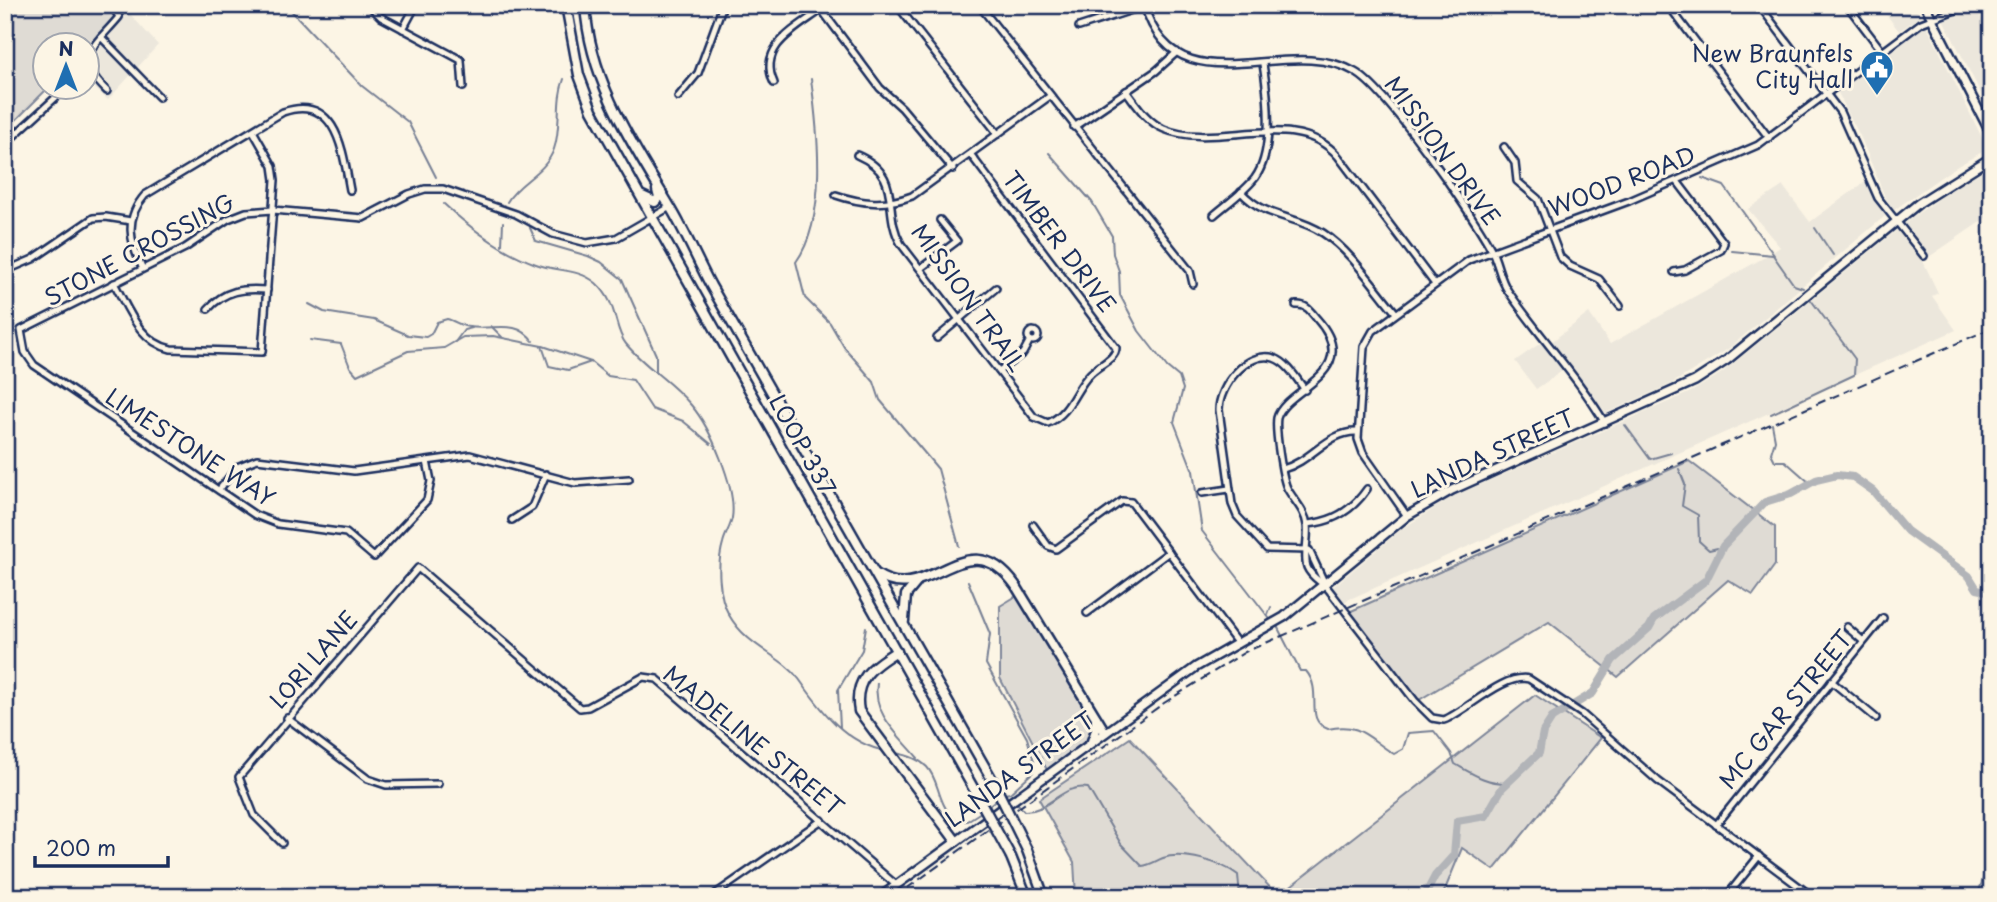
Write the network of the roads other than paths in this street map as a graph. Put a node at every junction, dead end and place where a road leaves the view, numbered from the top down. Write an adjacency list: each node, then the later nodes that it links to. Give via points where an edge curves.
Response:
1 (113, 5): 19 (street, via 119,17)
2 (369, 5): 18 (street)
3 (416, 5): 18 (street)
4 (566, 5): 46 (main road, LOOP 337, via 579,75)
5 (584, 5): 48 (main road, LOOP 337, via 591,48 605,90)
6 (723, 5): 32 (street, via 698,73)
7 (897, 5): 37 (street)
8 (979, 5): 30 (street)
9 (1668, 5): 39 (street)
10 (1759, 5): 29 (street)
11 (1847, 5): 21 (street)
12 (1925, 5): 16 (street)
13 (1968, 5): 16 (street, WOOD ROAD)
14 (1144, 6): 17 (street); 22 (street, MISSION DRIVE, via 1152,30)
15 (820, 8): 24 (street, via 775,47 769,66); 45 (street, via 880,88)
16 (1932, 18): 21 (street, WOOD ROAD); 38 (street)
17 (1079, 27)
18 (404, 29): 26 (street, via 461,60)
19 (102, 36)
20 (102, 38): 31 (street)
21 (1882, 51): 29 (street, WOOD ROAD)
22 (1177, 52): 23 (street, MISSION DRIVE, via 1198,63); 28 (street)
23 (1263, 64): 36 (street, via 1268,96); 63 (street, MISSION DRIVE, via 1319,59 1368,81 1454,192)
24 (774, 83)
25 (102, 85): 27 (street)
26 (464, 87)
27 (107, 91)
28 (1126, 91): 34 (street); 36 (street, via 1148,119 1170,131)
29 (1828, 93): 39 (street, WOOD ROAD); 58 (street, via 1845,120 1878,198)
30 (1051, 96): 34 (street); 37 (street)
31 (159, 97)
32 (678, 97)
33 (51, 102): 40 (street)
34 (1074, 127): 71 (street, via 1189,271)
35 (253, 131): 49 (street, via 290,110 320,114 339,138); 54 (street, via 274,173); 59 (street, via 152,189 140,200)
36 (1266, 133): 50 (street, via 1260,168); 70 (street, via 1308,136 1334,151)
37 (998, 135): 43 (street)
38 (1992, 136)
39 (1769, 138): 47 (street, WOOD ROAD)
40 (5, 144)
41 (1504, 147): 60 (street, via 1515,163 1517,181 1538,199)
42 (857, 155): 52 (street, MISSION TRAIL, via 883,174)
43 (971, 155): 45 (street); 85 (street, TIMBER DRIVE, via 1117,351 1086,378 1065,412)
44 (1992, 157): 58 (street, LANDA STREET)
45 (953, 169): 52 (street)
46 (629, 180): 48 (main road, via 653,203 659,198); 56 (main road, LOOP 337)
47 (1677, 181): 60 (street, WOOD ROAD); 68 (street, via 1724,243 1721,250)
48 (655, 185): 53 (main road, LOOP 337)
49 (350, 190)
50 (1241, 192): 55 (street); 77 (street, via 1263,211 1327,236)
51 (836, 195): 52 (street)
52 (893, 203): 66 (street, MISSION TRAIL, via 897,237)
53 (670, 207): 56 (street, STONE CROSSING); 62 (main road, LOOP 337)
54 (273, 210): 56 (street, STONE CROSSING, via 363,218 409,194 443,189 516,214 553,234 587,243 616,238); 65 (street, STONE CROSSING, via 228,219 184,248); 73 (street)
55 (1214, 215)
56 (652, 217): 61 (main road, LOOP 337)
57 (940, 220): 66 (street, via 957,241)
58 (1896, 220): 64 (street); 84 (street, LANDA STREET, via 1720,365)
59 (131, 221): 65 (street, via 132,243); 67 (street, via 93,219 33,259)
60 (1549, 230): 63 (street, WOOD ROAD); 75 (street, via 1565,263 1599,279)
61 (666, 241): 62 (main road, via 664,229 670,225); 113 (main road, LOOP 337)
62 (688, 242): 104 (main road, LOOP 337)
63 (1492, 250): 70 (street, WOOD ROAD); 84 (street, MISSION DRIVE, via 1505,288)
64 (1924, 256)
65 (142, 267): 69 (street, STONE CROSSING)
66 (921, 268): 78 (street, MISSION TRAIL)
67 (5, 271)
68 (1675, 272)
69 (114, 283): 73 (street, via 144,335 171,349 262,352); 79 (street, STONE CROSSING)
70 (1434, 283): 77 (street, WOOD ROAD)
71 (1193, 284)
72 (996, 288): 78 (street)
73 (267, 290): 76 (street, via 233,291)
74 (1296, 305): 83 (street, via 1306,307 1318,320 1330,342 1323,373)
75 (1620, 306)
76 (208, 309)
77 (1396, 313): 86 (street, WOOD ROAD, via 1373,331 1365,344)
78 (962, 320): 80 (street); 82 (street, MISSION TRAIL)
79 (21, 330): 93 (street, LIMESTONE WAY, via 25,352 34,365)
80 (937, 338)
81 (1030, 340): 82 (street, via 1023,353)
82 (999, 371): 85 (street, MISSION TRAIL)
83 (1305, 390): 88 (street, via 1278,417); 91 (street, via 1285,365 1270,357 1253,360 1227,383 1219,410)
84 (1605, 423): 95 (street, LANDA STREET, via 1452,489)
85 (1044, 424)
86 (1357, 432): 88 (street, via 1342,432); 95 (street, via 1363,453)
87 (427, 461): 89 (street, via 470,455); 93 (street, via 354,471 257,459 237,467); 93 (street, LIMESTONE WAY, via 431,481 427,500 374,557 346,533 269,522)
88 (1283, 469): 97 (street, via 1286,485)
89 (545, 474): 90 (street, via 583,483); 96 (street, via 532,507)
90 (629, 479)
91 (1229, 489): 94 (street); 99 (street, via 1235,513 1263,547 1276,552)
92 (1367, 489): 97 (street, via 1332,520)
93 (219, 490)
94 (1202, 493)
95 (1408, 516): 106 (street, LANDA STREET)
96 (512, 520)
97 (1307, 524): 99 (street)
98 (1033, 525): 100 (street, via 1050,548 1056,549 1127,500)
99 (1309, 550): 101 (street); 102 (street)
100 (1169, 552): 107 (street); 112 (street)
101 (1316, 563): 102 (street); 106 (street)
102 (1307, 567): 106 (street)
103 (418, 568): 116 (street, LORI LANE); 121 (street, MADELINE STREET, via 578,707 588,707 643,677 653,677)
104 (874, 573): 105 (main road, via 891,582); 109 (main road, LOOP 337)
105 (916, 583): 109 (main road, via 906,595); 115 (main road, via 966,559 1001,569)
106 (1325, 584): 112 (street, LANDA STREET, via 1272,625); 122 (street, via 1415,701 1435,719 1449,718 1515,678 1529,679 1583,713 1658,781)
107 (1087, 613)
108 (1883, 618): 111 (street, MC GAR STREET)
109 (904, 625): 127 (main road, bridge, via 994,783)
110 (1847, 627): 111 (street)
111 (1863, 641): 114 (street, MC GAR STREET)
112 (1238, 644): 118 (street, LANDA STREET, via 1196,667)
113 (897, 651): 123 (main road, via 865,674 857,699 859,711); 128 (main road, LOOP 337, bridge, via 1011,857)
114 (1831, 681): 117 (street); 122 (street, MC GAR STREET)
115 (1095, 715): 118 (main road); 119 (main road)
116 (287, 718): 120 (street, via 368,779 386,785); 124 (street, LORI LANE, via 239,777 254,816)
117 (1875, 718)
118 (1105, 732): 119 (street, LANDA STREET)
119 (1092, 741): 123 (street, LANDA STREET)
120 (438, 784)
121 (822, 820): 126 (street, MADELINE STREET); 130 (street)
122 (1716, 825): 125 (street)
123 (956, 841): 126 (street, LANDA STREET)
124 (282, 843)
125 (1759, 856): 129 (street); 132 (street)
126 (896, 885): 131 (street, LANDA STREET)
127 (1043, 892): 128 (main road, via 1029,875 1024,881)
128 (1026, 893)
129 (1808, 895)
130 (711, 897)
131 (880, 897)
132 (1726, 897)

